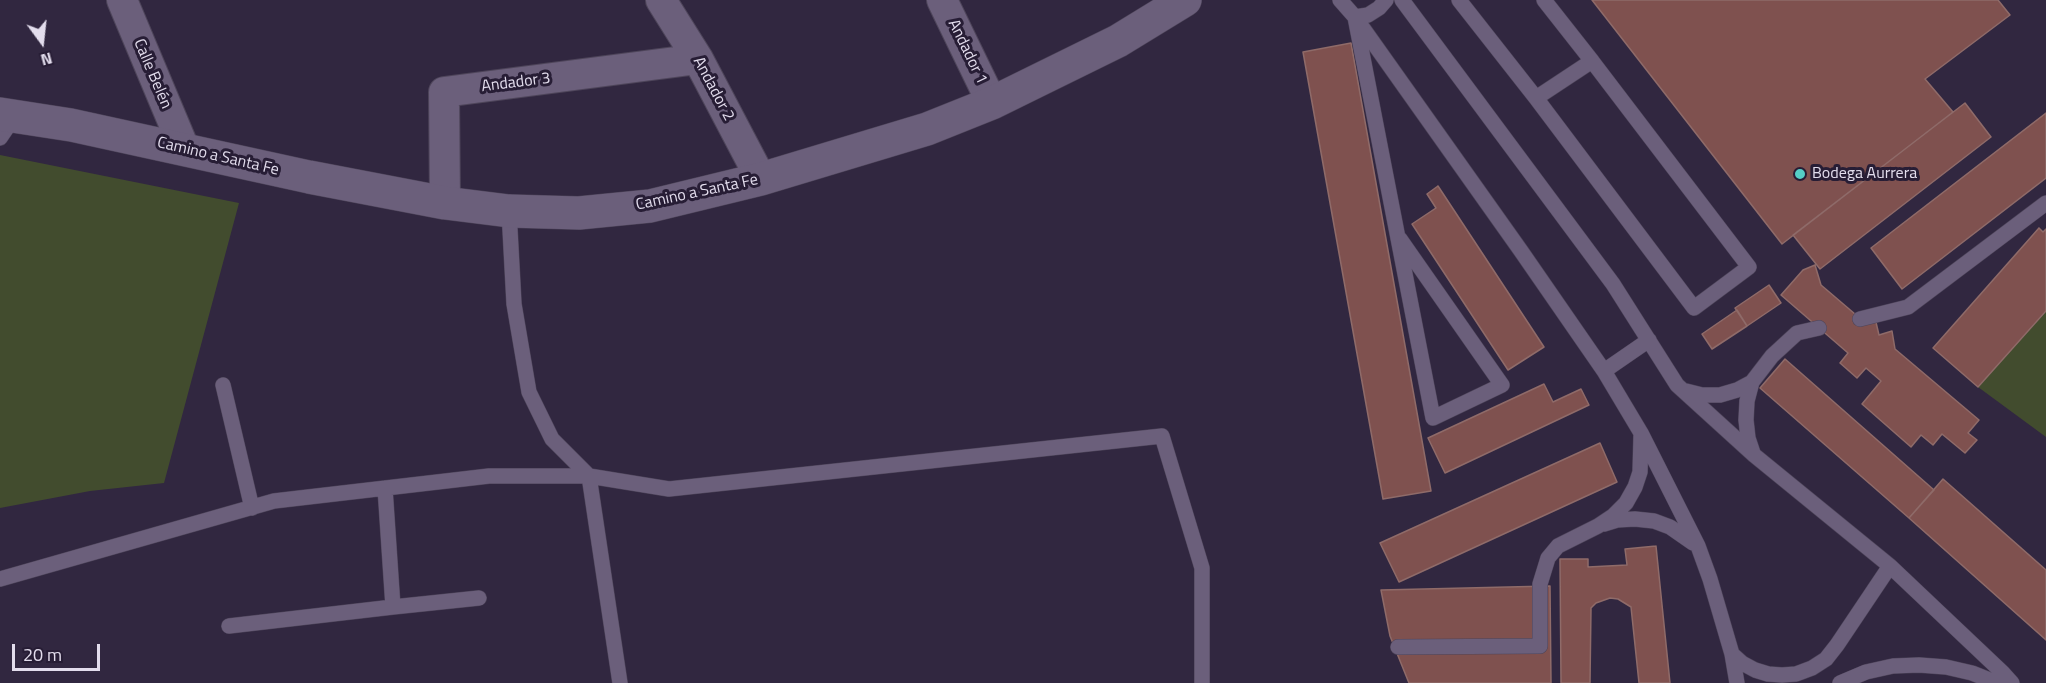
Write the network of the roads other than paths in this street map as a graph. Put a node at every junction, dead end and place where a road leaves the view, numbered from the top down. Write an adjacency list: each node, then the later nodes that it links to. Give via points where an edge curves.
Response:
1 (122, 0): 16 (street, Calle Belén)
2 (661, 0): 11 (street, Andador 2)
3 (942, 0): 14 (street, Andador 1)
4 (1185, 0): 14 (main road, Camino a Santa Fe, via 1118,41)
5 (1340, 0): 10 (lane)
6 (1386, 0): 10 (lane, via 1368,15)
7 (1402, 0): 24 (lane, via 1613,284)
8 (1459, 0): 13 (lane)
9 (1544, 0): 12 (lane)
10 (1355, 17): 21 (lane); 25 (lane)
11 (698, 59): 17 (street, Andador 2); 18 (street, Andador 3, via 444,92)
12 (1592, 61): 13 (lane); 13 (lane, via 1749,267 1694,308)
13 (1536, 98)
14 (992, 103): 17 (main road, Camino a Santa Fe, via 927,129)
15 (5, 123): 16 (main road, Camino a Santa Fe)
16 (184, 148): 18 (main road, Camino a Santa Fe)
17 (761, 179): 20 (main road, Camino a Santa Fe, via 650,206 579,213)
18 (445, 203): 20 (main road, Camino a Santa Fe)
19 (2046, 203): 22 (lane, via 1908,307)
20 (509, 211): 31 (lane, via 514,304 529,392 552,439)
21 (1400, 239): 21 (lane, via 1413,306 1433,418 1502,385)
22 (1860, 319)
23 (1819, 328): 26 (lane, via 1797,333)
24 (1649, 340): 25 (lane); 28 (lane, via 1677,385)
25 (1604, 371): 29 (lane)
26 (1752, 382): 28 (lane, via 1720,395); 30 (lane, via 1746,420)
27 (223, 385): 33 (lane)
28 (1685, 391): 30 (lane)
29 (1641, 433): 34 (lane, via 1640,472 1635,488 1626,503); 35 (lane)
30 (1754, 455): 36 (lane)
31 (589, 476): 32 (lane, via 489,476); 43 (lane); 44 (lane, via 669,489 1162,436 1202,568)
32 (385, 488): 33 (lane, via 274,501); 39 (lane)
33 (252, 508): 37 (lane)
34 (1598, 526): 35 (lane, via 1617,520 1654,521 1685,535); 41 (lane, via 1558,546 1548,558 1540,584 1540,646)
35 (1698, 546): 42 (lane)
36 (1890, 566): 42 (lane, via 1837,645 1812,668 1796,674 1768,674 1749,667); 48 (lane)
37 (0, 579)
38 (479, 598): 39 (lane)
39 (393, 607): 40 (lane)
40 (229, 626)
41 (1398, 647)
42 (1732, 654): 45 (lane)
43 (620, 683)
44 (1202, 683)
45 (1737, 683)
46 (1840, 683): 47 (lane, via 1866,672 1919,665 1972,673)
47 (1997, 683)
48 (2012, 683)

